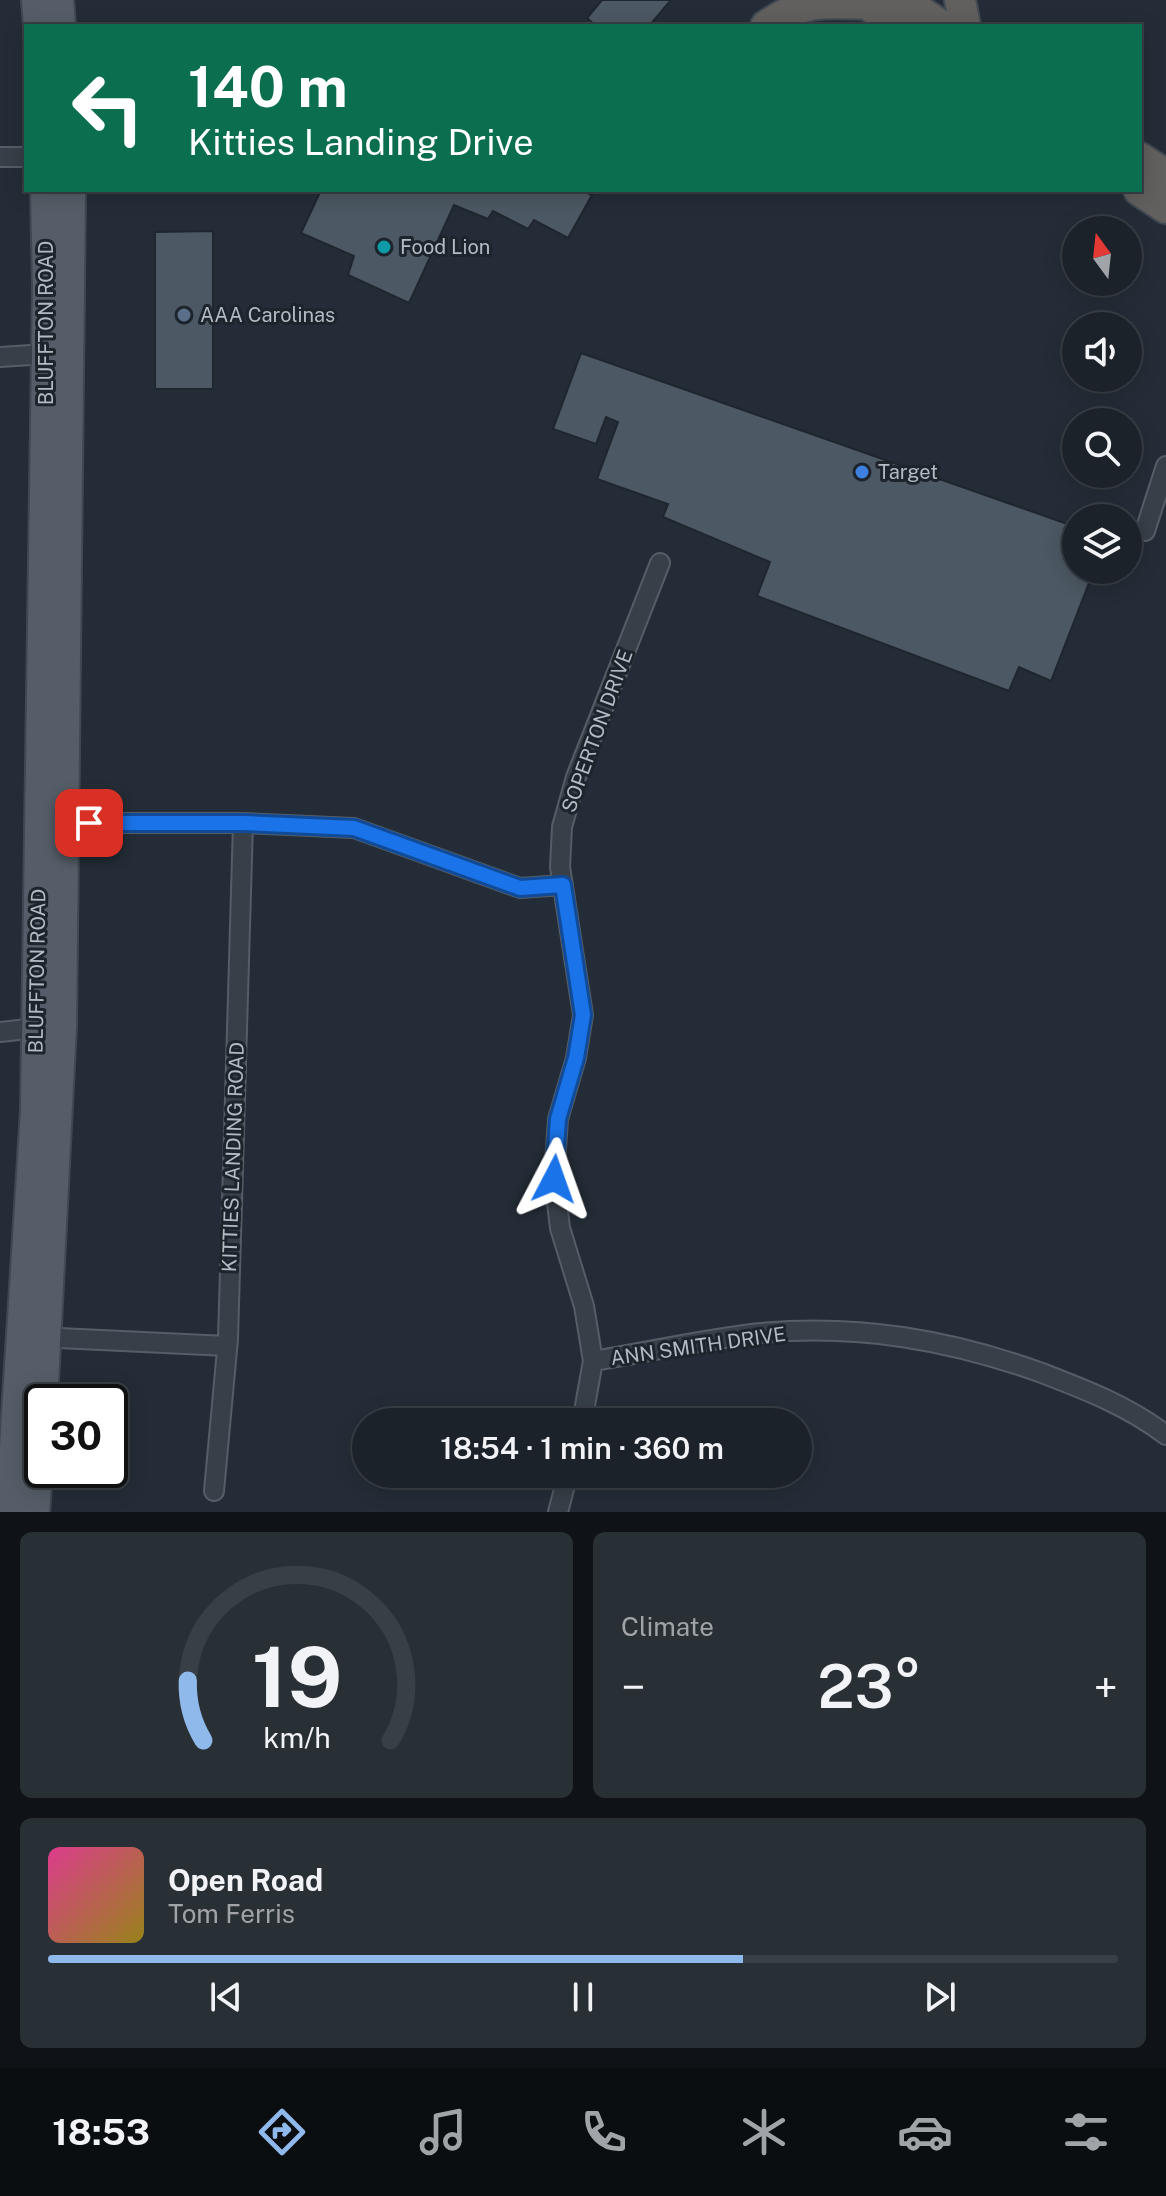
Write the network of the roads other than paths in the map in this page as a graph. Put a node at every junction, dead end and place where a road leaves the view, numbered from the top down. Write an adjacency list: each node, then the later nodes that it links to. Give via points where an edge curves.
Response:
1 (36, 0): 7 (main road)
2 (59, 0): 8 (main road)
3 (766, 0): 9 (highway)
4 (903, 0): 12 (highway)
5 (960, 0): 13 (highway)
6 (864, 2): 10 (highway, via 800,4); 11 (highway)
7 (38, 24)
8 (61, 24)
9 (750, 24)
10 (768, 24)
11 (896, 24)
12 (939, 24)
13 (965, 24)
14 (0, 157): 15 (street)
15 (24, 157)
16 (1142, 159): 17 (highway)
17 (1166, 175)
18 (45, 192): 22 (main road, BLUFFTON ROAD)
19 (71, 192): 27 (main road, BLUFFTON ROAD)
20 (1142, 192): 21 (highway)
21 (1166, 208)
22 (46, 354): 23 (street); 30 (main road, BLUFFTON ROAD)
23 (0, 357)
24 (1166, 466): 25 (street)
25 (1145, 531)
26 (660, 563): 29 (street, SOPERTON DRIVE, via 576,777 562,827)
27 (64, 823): 28 (street); 30 (main road, BLUFFTON ROAD)
28 (243, 823): 29 (street, via 354,828 520,888); 33 (street, KITTIES LANDING ROAD)
29 (563, 885): 34 (street, SOPERTON DRIVE, via 583,1015 558,1119 554,1179 560,1228 584,1306)
30 (49, 1027): 31 (street); 32 (main road, BLUFFTON ROAD)
31 (0, 1032)
32 (36, 1336): 33 (street); 35 (main road, BLUFFTON ROAD); 41 (main road, BLUFFTON ROAD)
33 (227, 1346): 40 (street, KITTIES LANDING ROAD)
34 (593, 1361): 36 (street, SOPERTON DRIVE); 37 (street, ANN SMITH DRIVE, via 761,1333 851,1331 916,1337 1013,1363 1099,1394)
35 (41, 1384)
36 (585, 1408)
37 (1166, 1435)
38 (37, 1488): 42 (main road)
39 (564, 1488): 43 (street)
40 (214, 1491)
41 (10, 1512)
42 (35, 1512)
43 (558, 1512)

